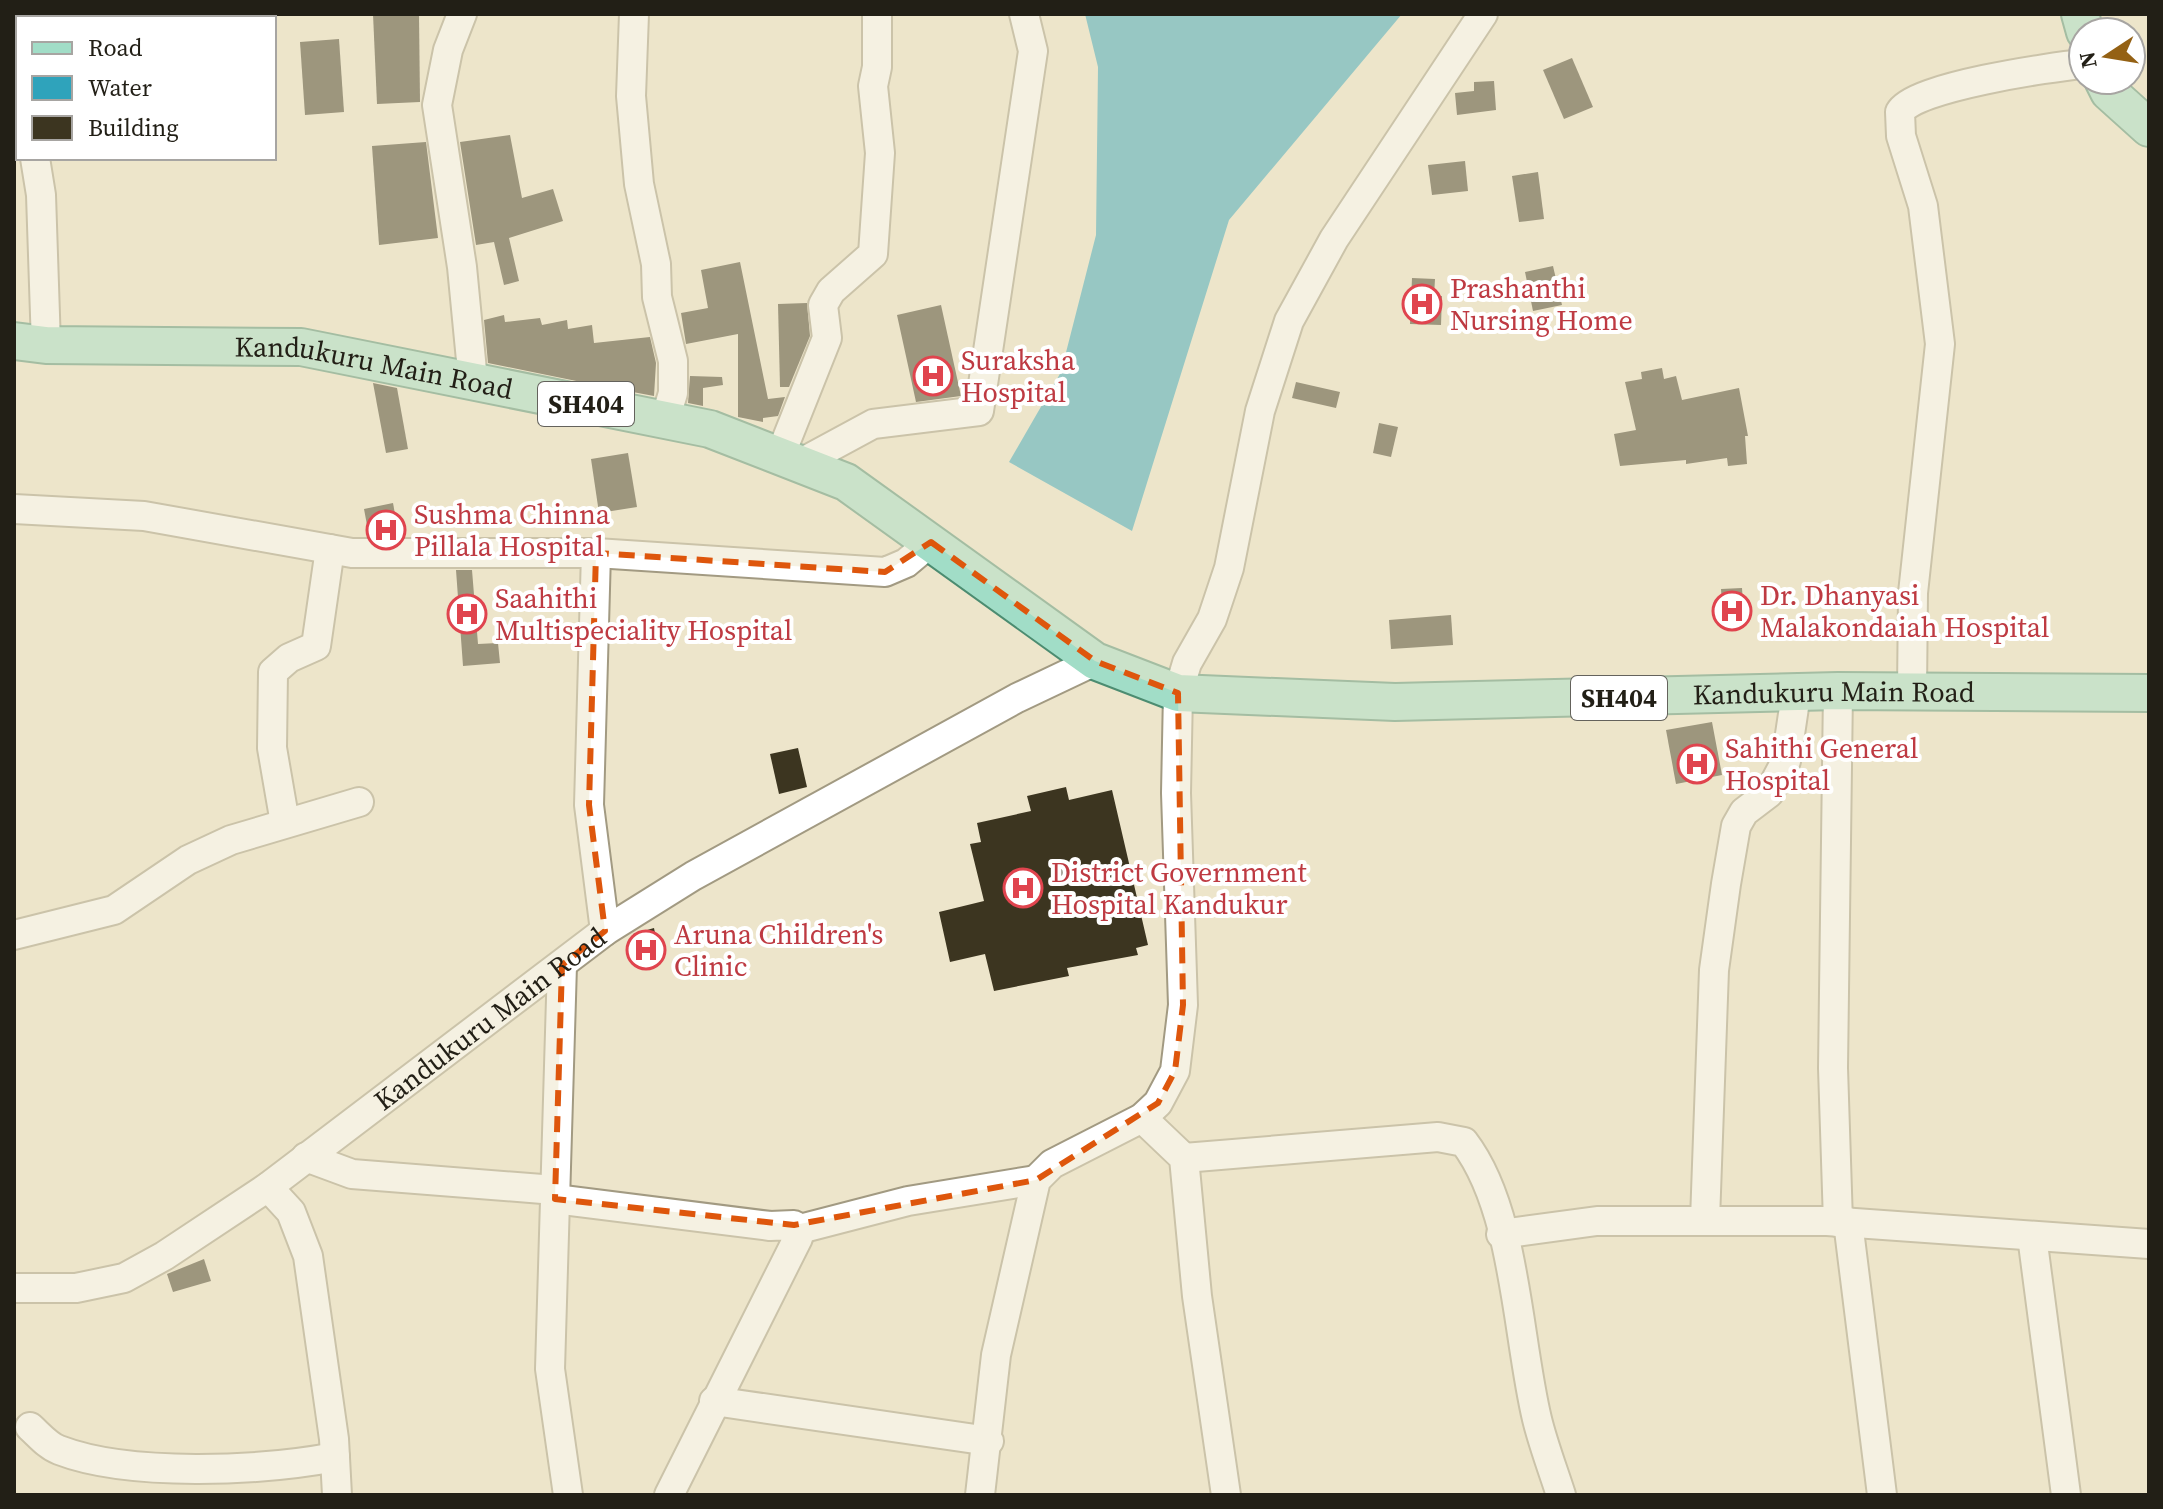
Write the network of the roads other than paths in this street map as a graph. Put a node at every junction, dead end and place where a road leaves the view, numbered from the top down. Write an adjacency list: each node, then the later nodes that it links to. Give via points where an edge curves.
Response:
1 (462, 14): 11 (street, via 437,105)
2 (634, 14): 12 (street, via 631,96 639,184 673,361 673,393)
3 (877, 14): 13 (street, via 873,86 880,153 873,254 831,291 823,305 827,338)
4 (1024, 14): 13 (street, via 1033,51 979,411 873,424)
5 (1483, 14): 21 (street, via 1334,239 1289,321 1260,411 1229,568)
6 (2067, 67): 20 (street, via 1976,82 1916,99 1900,112 1901,136 1923,206 1940,344 1913,593)
7 (2113, 96): 8 (main road)
8 (2149, 128)
9 (35, 160): 10 (street, via 41,195)
10 (30, 343): 11 (main road, Kandukuru Main Road / SH404, via 301,347)
11 (473, 381): 12 (main road, Kandukuru Main Road / SH404)
12 (665, 420): 13 (main road, Kandukuru Main Road / SH404, via 710,429)
13 (790, 460): 15 (main road, Kandukuru Main Road / SH404, via 846,482)
14 (14, 509): 16 (street, via 144,516)
15 (931, 542): 17 (street, via 885,572); 18 (main road, Kandukuru Main Road / SH404)
16 (330, 549): 17 (street, via 401,555); 25 (street, via 316,646 276,665 273,672 272,748)
17 (596, 553): 26 (street, via 589,805)
18 (1095, 661): 21 (main road, Kandukuru Main Road / SH404); 26 (street, Kandukuru Main Road, via 1017,698 693,876)
19 (1838, 691): 20 (main road, Kandukuru Main Road / SH404); 23 (main road, Kandukuru Main Road / SH404); 36 (street, via 1833,1068)
20 (1912, 691): 22 (main road, Kandukuru Main Road / SH404)
21 (1178, 693): 23 (main road, Kandukuru Main Road / SH404, via 1395,702); 29 (street, via 1183,1005 1175,1071 1158,1103)
22 (2149, 693)
23 (1796, 694): 35 (street, via 1786,761 1769,793 1744,812 1736,826 1714,970)
24 (359, 802): 25 (street)
25 (285, 823): 27 (street, via 188,860 114,910)
26 (605, 931): 28 (street, Kandukuru Main Road)
27 (14, 935)
28 (562, 965): 30 (street, Kandukuru Main Road); 34 (street)
29 (1142, 1118): 31 (street); 32 (street, via 1052,1164)
30 (306, 1157): 33 (street, Kandukuru Main Road); 34 (street, via 352,1174)
31 (1184, 1158): 38 (street, via 1450,1137 1464,1142 1476,1157); 50 (street, via 1197,1296)
32 (1036, 1180): 37 (street, via 908,1201); 44 (street, via 996,1355)
33 (268, 1187): 41 (street, Kandukuru Main Road, via 124,1278 76,1288); 45 (street, via 291,1212 308,1256)
34 (555, 1194): 37 (street, via 770,1226 794,1225); 47 (street, via 550,1369)
35 (1705, 1220): 36 (street); 38 (street, via 1597,1221)
36 (1843, 1222): 39 (street); 52 (street)
37 (796, 1230): 42 (street, via 798,1238)
38 (1501, 1234): 51 (street, via 1537,1420)
39 (2032, 1236): 40 (street); 53 (street)
40 (2149, 1244)
41 (14, 1288)
42 (714, 1401): 44 (street); 48 (street)
43 (30, 1427): 45 (street, via 56,1449 104,1463 289,1466)
44 (989, 1441): 49 (street)
45 (335, 1457): 46 (street)
46 (337, 1495)
47 (568, 1495)
48 (669, 1495)
49 (980, 1495)
50 (1226, 1495)
51 (1561, 1495)
52 (1882, 1495)
53 (2066, 1495)

